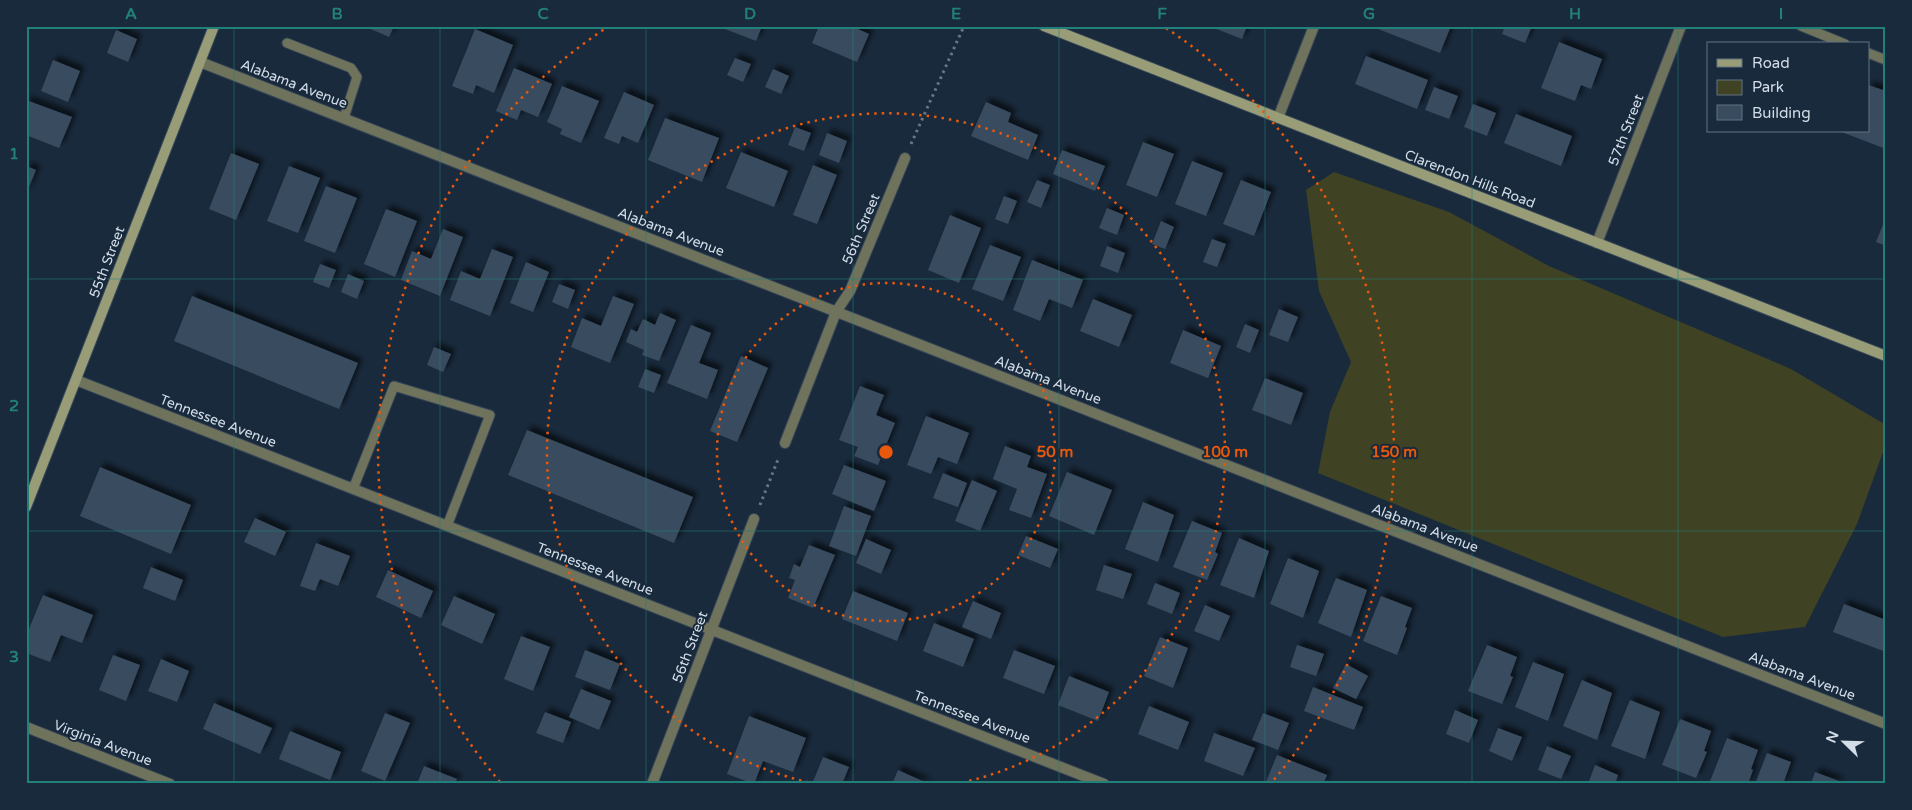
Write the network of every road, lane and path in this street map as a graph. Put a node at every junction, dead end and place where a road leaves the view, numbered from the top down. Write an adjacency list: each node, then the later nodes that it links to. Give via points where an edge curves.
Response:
1 (214, 26): 11 (street, 55th Street)
2 (964, 26): 14 (path)
3 (1044, 26): 13 (street, Clarendon Hills Road)
4 (1314, 26): 13 (street)
5 (1682, 26): 15 (street, 57th Street)
6 (1801, 26): 8 (lane)
7 (287, 42): 12 (lane, via 351,68 357,77)
8 (1840, 42)
9 (1870, 54): 10 (lane)
10 (1886, 60)
11 (200, 62): 12 (street, Alabama Avenue); 18 (street, 55th Street)
12 (344, 118): 16 (street, Alabama Avenue)
13 (1278, 118): 15 (street, Clarendon Hills Road)
14 (905, 158): 16 (street, 56th Street, via 850,291)
15 (1597, 243): 17 (street, Clarendon Hills Road)
16 (836, 312): 19 (street, 56th Street); 25 (street, Alabama Avenue)
17 (1886, 356)
18 (76, 380): 20 (street, Tennessee Avenue); 21 (street, 55th Street)
19 (785, 443): 22 (path)
20 (353, 489): 23 (street, Tennessee Avenue); 23 (lane, via 394,386 490,415)
21 (26, 507)
22 (754, 519): 24 (street, 56th Street)
23 (447, 526): 24 (street, Tennessee Avenue)
24 (712, 630): 28 (street, 56th Street); 29 (street, Tennessee Avenue)
25 (1886, 724)
26 (26, 727): 27 (street, Virginia Avenue)
27 (170, 784)
28 (652, 784)
29 (1104, 784)

